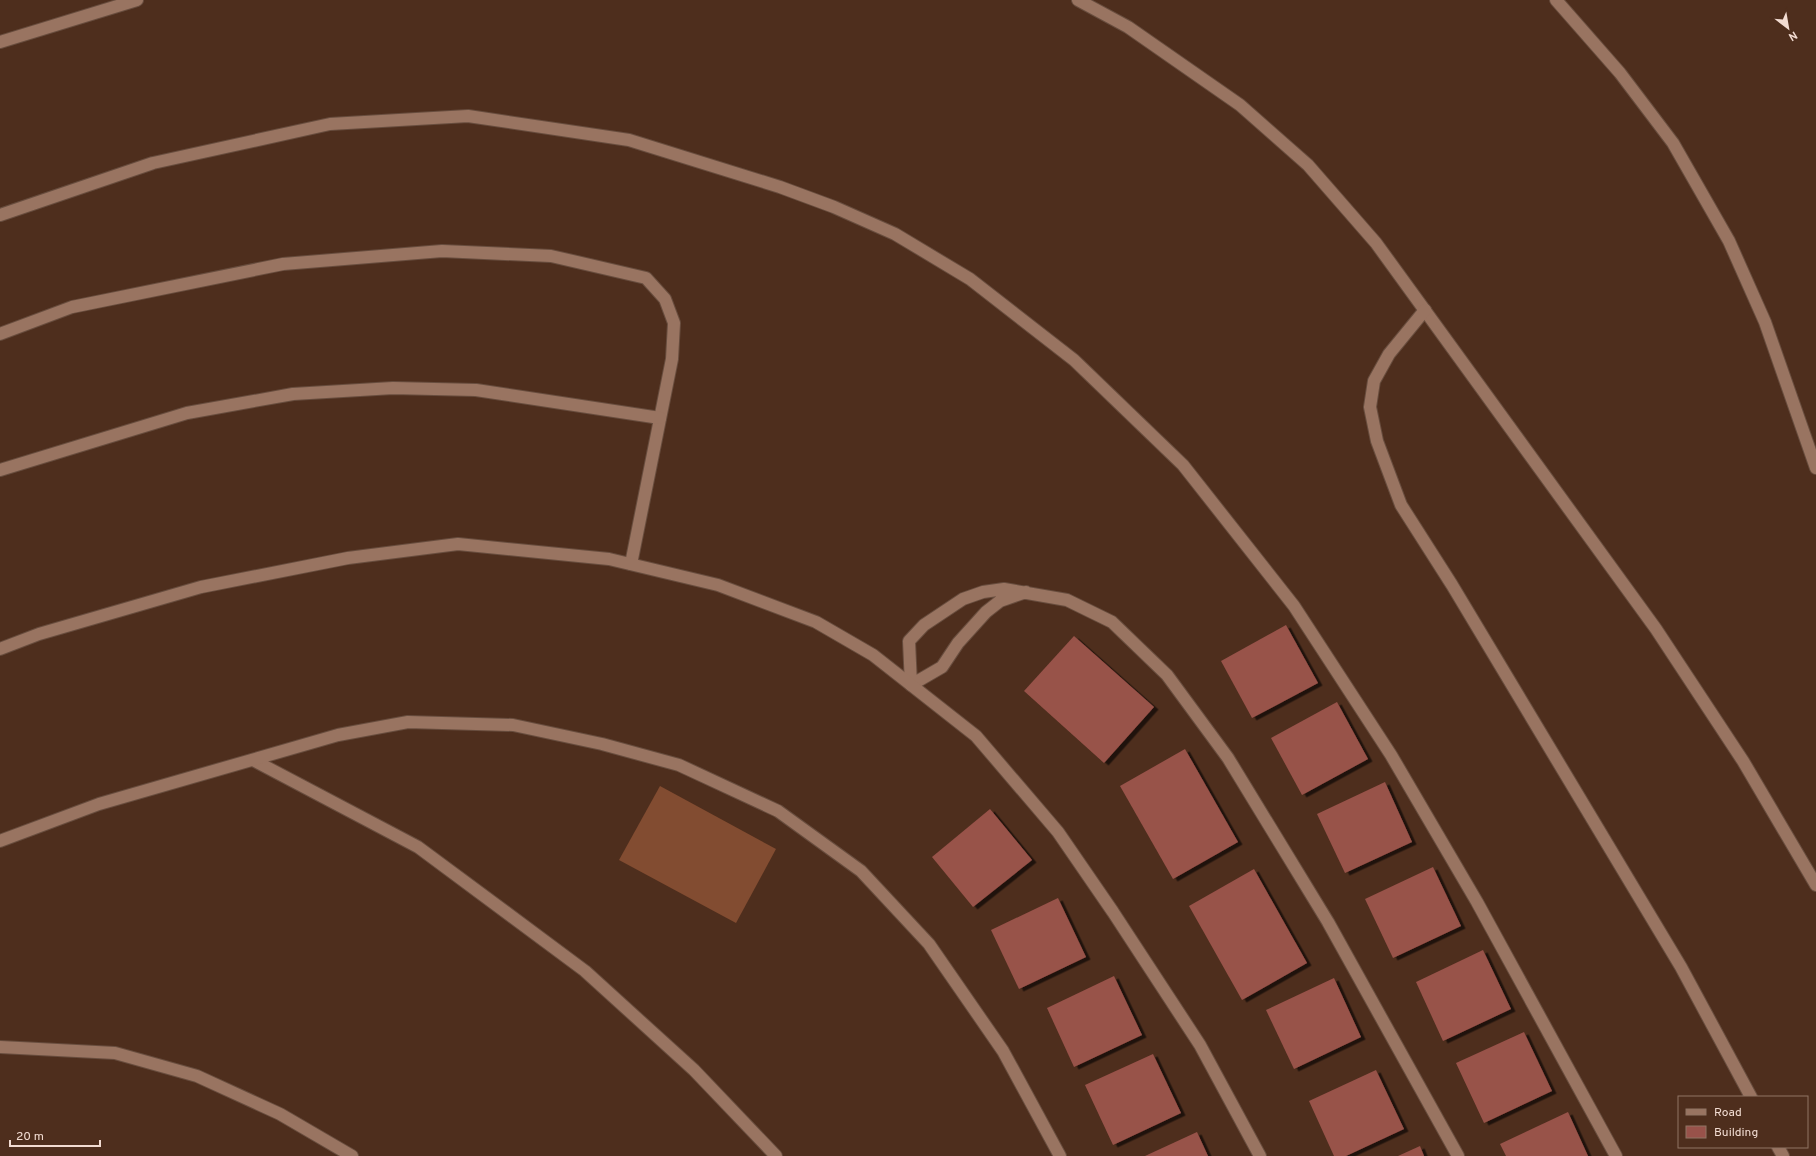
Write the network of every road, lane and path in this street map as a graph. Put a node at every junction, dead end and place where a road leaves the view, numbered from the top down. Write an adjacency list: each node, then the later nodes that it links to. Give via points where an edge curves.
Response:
1 (137, 0): 4 (street)
2 (1078, 0): 6 (street, via 1128,26 1240,105 1257,120 1308,166 1376,243)
3 (1556, 0): 9 (street, via 1620,73 1673,142 1729,241 1765,322)
4 (0, 42)
5 (0, 215): 25 (street, via 153,163 330,124 468,116 629,140 780,187 895,234 970,278 1074,360 1183,465 1294,606 1391,755 1477,902)
6 (1425, 310): 17 (street, via 1656,629 1743,761); 19 (street, via 1389,354 1374,381 1370,407 1377,441 1401,505 1452,585 1681,967)
7 (0, 334): 8 (street, via 72,307 283,264 442,251 551,256 646,278 665,299 674,323 672,359)
8 (660, 418): 10 (street, via 476,390 393,388 293,394 188,413); 11 (street)
9 (1816, 468)
10 (0, 470)
11 (631, 564): 13 (street, via 609,559 458,544 348,558 200,588 39,634); 14 (street, via 718,585 816,622 873,655)
12 (1026, 592): 14 (street, via 1000,601 986,612 958,643 942,667); 14 (street, via 1004,589 983,592 963,599 924,625 909,641); 24 (street, via 1067,600 1112,622 1167,674 1228,758 1324,915)
13 (0, 649)
14 (911, 684): 23 (street, via 976,736 1058,832 1114,912 1200,1045)
15 (252, 760): 16 (street, via 98,804); 21 (street, via 418,847 585,970 694,1070); 22 (street, via 338,735 408,722 513,725 602,744 680,765 778,811 861,871 929,944 1003,1051)
16 (0, 841)
17 (1816, 885)
18 (0, 1047): 20 (street, via 115,1053 197,1076 280,1114)
19 (1750, 1096)
20 (352, 1156)
21 (776, 1156)
22 (1060, 1156)
23 (1260, 1156)
24 (1458, 1156)
25 (1616, 1156)

